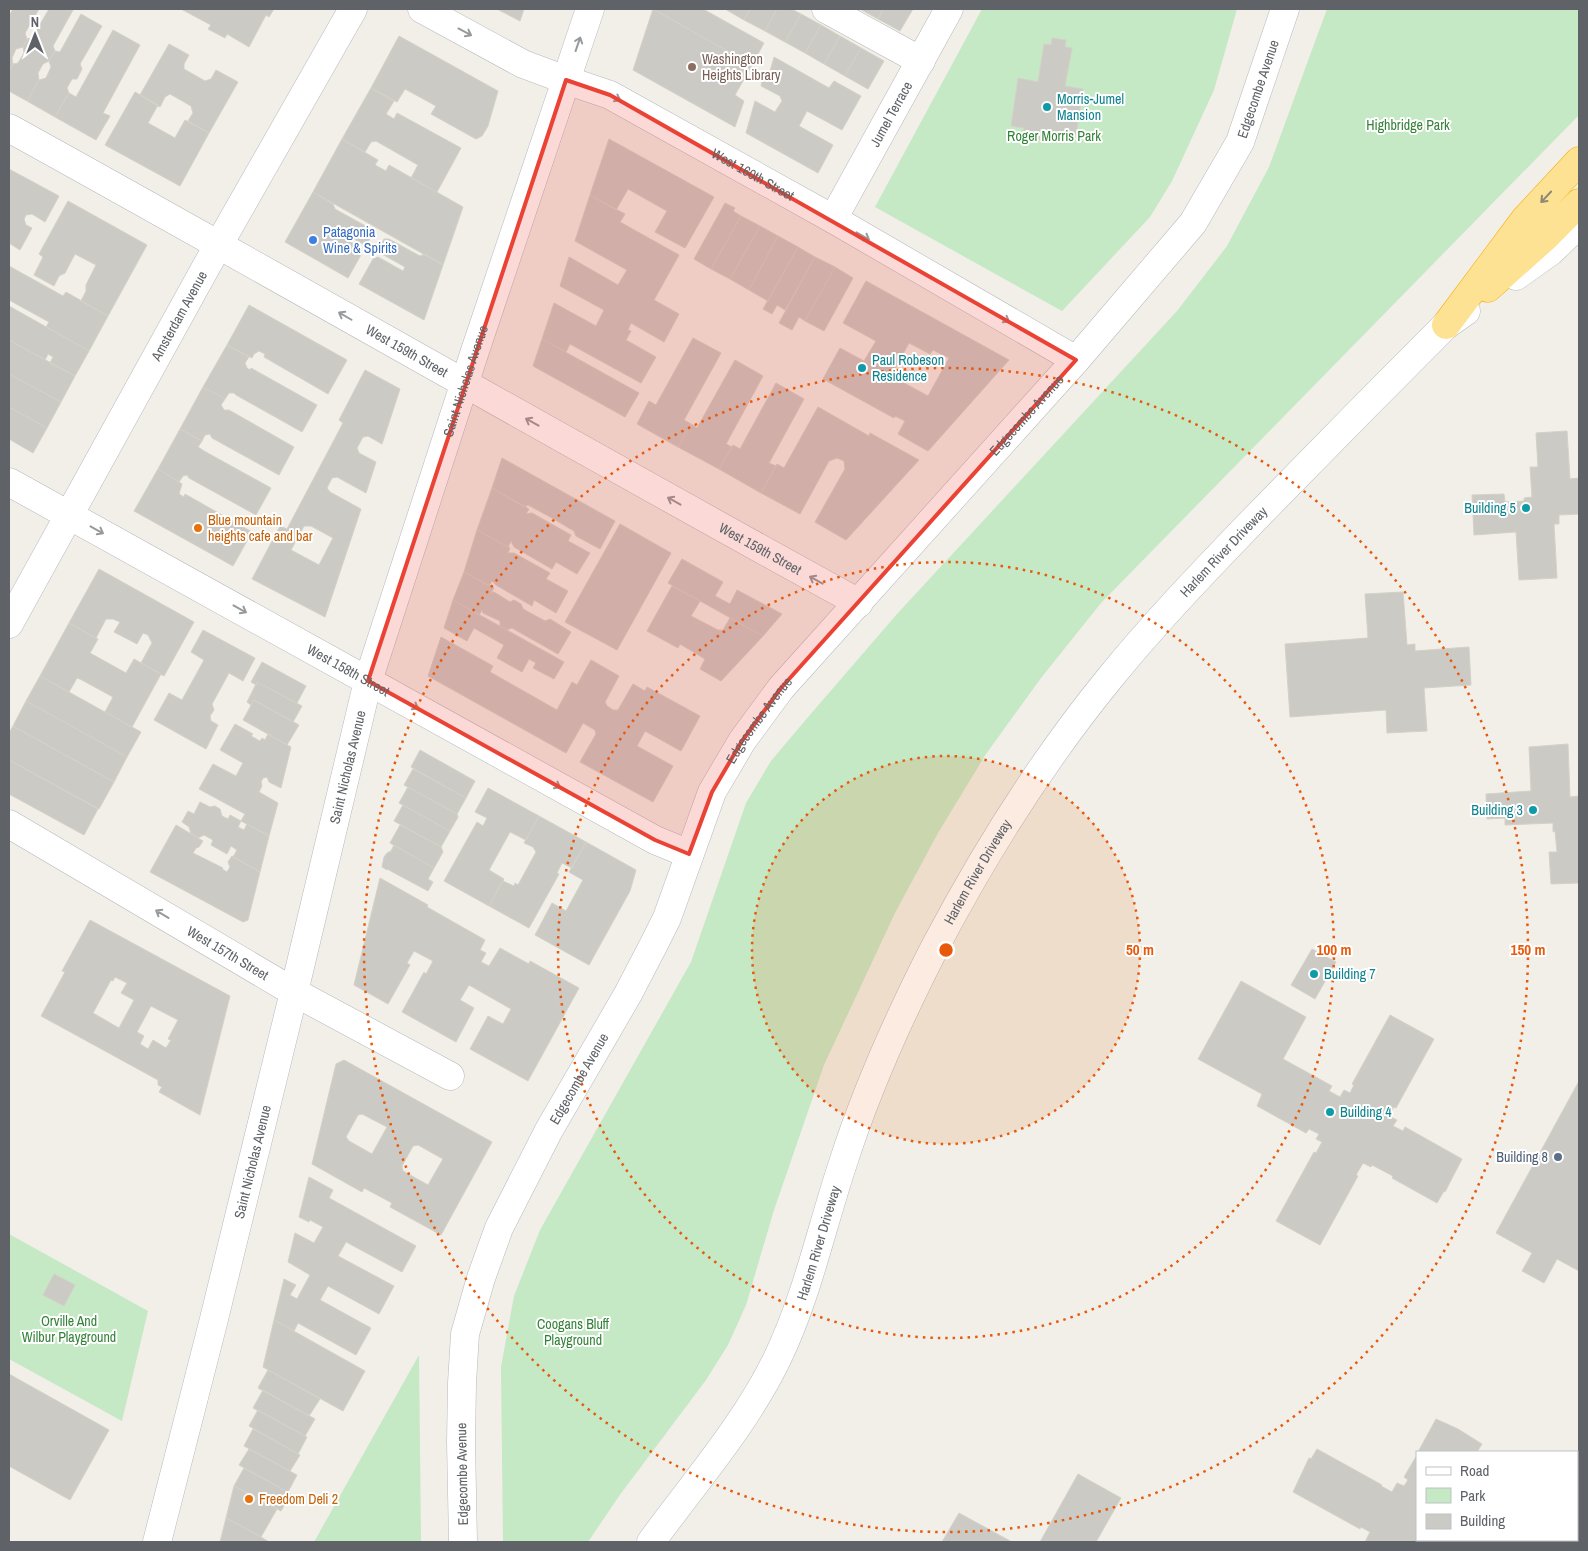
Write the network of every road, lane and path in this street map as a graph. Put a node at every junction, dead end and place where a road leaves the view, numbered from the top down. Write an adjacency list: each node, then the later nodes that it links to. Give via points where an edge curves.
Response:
1 (353, 9): 14 (street, Amsterdam Avenue)
2 (422, 9): 8 (street, West 160th Street, one-way to 8, via 523,64)
3 (590, 9): 8 (street, Saint Nicholas Avenue, one-way to 3)
4 (826, 9): 7 (street)
5 (949, 9): 7 (street, Jumel Terrace)
6 (1284, 9): 16 (street, Edgecombe Avenue, via 1240,142 1193,224)
7 (921, 61): 12 (street, Jumel Terrace)
8 (566, 80): 12 (street, West 160th Street, one-way to 12, via 610,95); 17 (street, Saint Nicholas Avenue)
9 (9, 128): 14 (street, West 159th Street)
10 (1579, 161): 15 (highway, one-way to 15, via 1525,219)
11 (1579, 202): 15 (highway, via 1544,238)
12 (833, 219): 16 (street, West 160th Street, one-way to 16)
13 (1579, 224): 15 (street, Harlem River Driveway, via 1552,251)
14 (219, 244): 17 (street, West 159th Street, one-way to 14); 19 (street, Amsterdam Avenue)
15 (1446, 325): 29 (street, Harlem River Driveway, via 1156,623 1084,711 1015,809 938,942 884,1056 855,1126 799,1307 775,1363 732,1432)
16 (1076, 360): 20 (street, Edgecombe Avenue)
17 (464, 384): 20 (street, West 159th Street, one-way to 17); 22 (street, Saint Nicholas Avenue)
18 (9, 482): 19 (street, West 158th Street)
19 (69, 515): 21 (street, Amsterdam Avenue); 22 (street, West 158th Street, one-way to 22)
20 (859, 603): 24 (street, Edgecombe Avenue, via 781,688 742,740 712,792)
21 (9, 624)
22 (368, 681): 24 (street, West 158th Street, one-way to 24, via 655,840); 25 (street, Saint Nicholas Avenue)
23 (9, 824): 25 (street, West 157th Street, one-way to 23)
24 (689, 854): 28 (street, Edgecombe Avenue, via 667,918 628,994 525,1174 499,1228 481,1278 465,1334 461,1442)
25 (294, 992): 26 (street, West 157th Street); 27 (street, Saint Nicholas Avenue)
26 (450, 1076)
27 (157, 1542)
28 (463, 1542)
29 (651, 1542)

